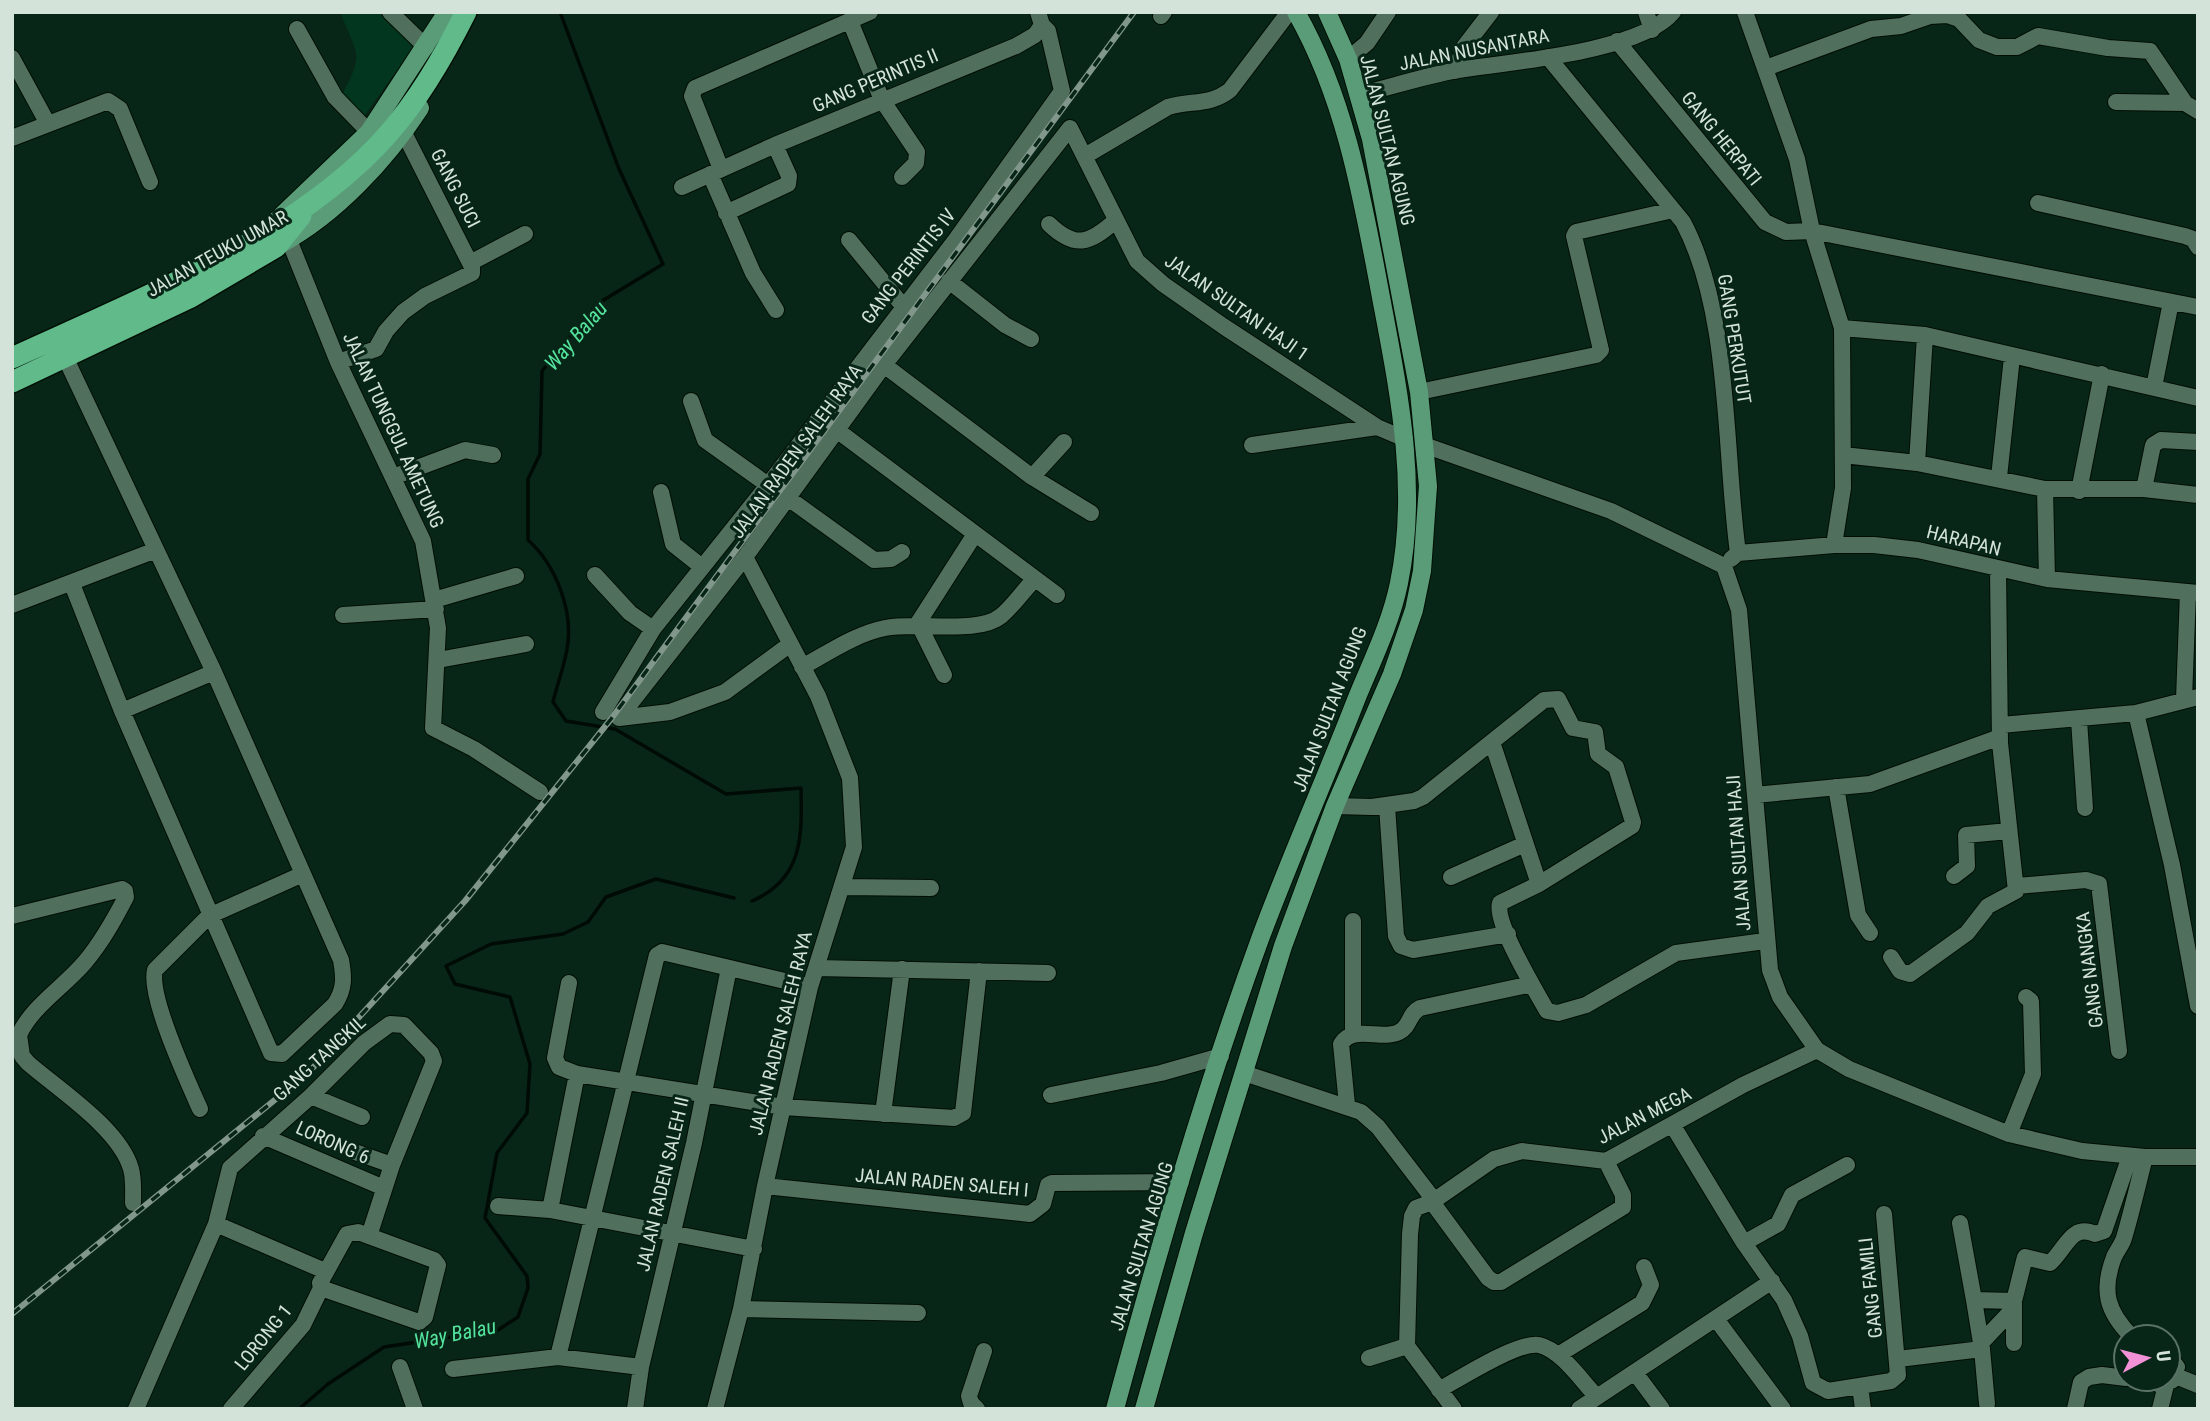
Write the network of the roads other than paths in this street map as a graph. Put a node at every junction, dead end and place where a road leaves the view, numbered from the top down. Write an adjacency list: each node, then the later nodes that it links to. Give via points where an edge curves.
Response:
1 (390, 12): 21 (street)
2 (447, 12): 21 (main road, JALAN TEUKU UMAR)
3 (466, 12): 49 (highway, via 390,132)
4 (478, 12): 34 (main road, JALAN TEUKU UMAR)
5 (870, 12): 17 (street)
6 (1289, 12): 38 (street, via 1230,90 1204,103 1168,107)
7 (1296, 12): 36 (main road, JALAN SULTAN AGUNG, via 1321,55)
8 (1307, 12): 29 (main road)
9 (1316, 12): 29 (main road, via 1332,39)
10 (1327, 12): 24 (main road, JALAN SULTAN AGUNG)
11 (1388, 12): 24 (street, via 1367,43)
12 (1491, 12): 26 (street, via 1464,47)
13 (1646, 12): 19 (street)
14 (1673, 12): 19 (street, JALAN NUSANTARA)
15 (1745, 12): 25 (street)
16 (1040, 19): 27 (street, GANG PERINTIS II, via 1035,35 1016,46); 56 (street, GANG PERINTIS IV, via 1048,31 1062,91)
17 (850, 22): 27 (street); 39 (street, via 695,88 692,96)
18 (297, 29): 33 (street, via 335,97)
19 (1652, 30): 20 (street, JALAN NUSANTARA)
20 (1616, 41): 22 (street, JALAN NUSANTARA); 48 (street, GANG HERPATI, via 1765,222 1786,232)
21 (426, 47): 33 (main road, JALAN TEUKU UMAR)
22 (1548, 57): 26 (street, JALAN NUSANTARA); 44 (street, GANG PERKUTUT)
23 (12, 58): 31 (street)
24 (1348, 59): 29 (main road, JALAN SULTAN AGUNG)
25 (1766, 68): 30 (street, via 1871,29 1947,15 1959,19 1979,40 1997,47 2017,47 2038,36 2150,51); 48 (street, via 1797,159)
26 (1455, 71): 29 (street, JALAN NUSANTARA)
27 (882, 100): 37 (street, GANG PERINTIS II); 40 (street, via 918,156)
28 (2116, 102): 30 (street)
29 (1353, 103): 36 (main road); 70 (main road, JALAN SULTAN AGUNG, via 1371,139)
30 (2191, 107)
31 (48, 124): 35 (street); 41 (street, via 99,103 115,103)
32 (1070, 128): 38 (street, JALAN SULTAN HAJI 1); 54 (street, JALAN RADEN SALEH RAYA)
33 (369, 132): 49 (main road, JALAN TEUKU UMAR, via 292,203)
34 (404, 133): 49 (main road, JALAN TEUKU UMAR, via 304,232); 53 (street, GANG SUCI)
35 (12, 138)
36 (1349, 142): 75 (main road, JALAN SULTAN AGUNG)
37 (775, 145): 39 (street, GANG PERINTIS II); 45 (street, via 788,184)
38 (1085, 156): 46 (street, JALAN SULTAN HAJI 1)
39 (715, 171): 42 (street, GANG PERINTIS II); 45 (street)
40 (902, 177)
41 (150, 182)
42 (682, 187)
43 (2038, 203): 52 (street, via 2185,236)
44 (1673, 210): 70 (street, via 1576,232 1601,350 1597,355); 98 (street, GANG PERKUTUT, via 1695,245 1708,287 1727,421)
45 (726, 213): 58 (street, via 753,274)
46 (1115, 221): 47 (street, via 1080,242 1070,241); 73 (street, JALAN SULTAN HAJI 1, via 1138,261 1163,284)
47 (1049, 224)
48 (1812, 231): 55 (street, GANG HERPATI); 59 (street)
49 (280, 234): 62 (highway, JALAN TEUKU UMAR, via 191,298); 64 (highway, JALAN TEUKU UMAR); 65 (street, JALAN TUNGGUL AMETUNG)
50 (525, 234): 53 (street)
51 (849, 240): 56 (street)
52 (2198, 247)
53 (470, 263): 65 (street, via 472,273 403,312 376,349)
54 (949, 281): 61 (street, via 1005,325); 66 (street, JALAN RADEN SALEH RAYA)
55 (2171, 302): 57 (street, GANG HERPATI); 69 (street)
56 (903, 306): 86 (street, GANG PERINTIS IV)
57 (2198, 307)
58 (776, 310)
59 (1842, 328): 60 (street); 81 (street)
60 (1925, 335): 63 (street); 82 (street)
61 (1031, 339)
62 (65, 357): 68 (highway, JALAN TEUKU UMAR); 96 (street)
63 (2012, 357): 67 (street); 85 (street)
64 (12, 358)
65 (338, 362): 83 (street, JALAN TUNGGUL AMETUNG)
66 (884, 365): 74 (street, JALAN RADEN SALEH RAYA); 84 (street)
67 (2102, 374): 69 (street); 89 (street)
68 (12, 382)
69 (2154, 387): 71 (street)
70 (1419, 392): 79 (main road, JALAN SULTAN AGUNG)
71 (2198, 398)
72 (691, 401): 86 (street, via 705,440)
73 (1377, 427): 75 (street, JALAN SULTAN HAJI 1); 78 (street)
74 (838, 431): 92 (street, JALAN RADEN SALEH RAYA); 94 (street)
75 (1405, 439): 148 (main road, JALAN SULTAN AGUNG, via 1408,488 1398,587)
76 (1063, 442): 84 (street)
77 (2198, 442): 88 (street, via 2161,440 2153,445)
78 (1252, 444)
79 (1424, 445): 100 (street, via 1611,510); 131 (main road, JALAN SULTAN AGUNG, via 1427,530 1414,610 1392,674)
80 (493, 455): 83 (street, via 465,450)
81 (1843, 455): 82 (street); 95 (street)
82 (1917, 463): 85 (street)
83 (393, 477): 110 (street, JALAN TUNGGUL AMETUNG, via 423,541)
84 (1032, 477): 93 (street)
85 (1999, 477): 87 (street)
86 (768, 485): 101 (street, GANG PERINTIS IV)
87 (2045, 489): 89 (street); 105 (street)
88 (2144, 489): 89 (street); 91 (street)
89 (2079, 491)
90 (661, 492): 101 (street, via 673,544)
91 (2198, 495)
92 (788, 498): 97 (street, via 874,560 891,559); 99 (street, JALAN RADEN SALEH RAYA)
93 (1091, 513)
94 (975, 534): 106 (street); 113 (street)
95 (1834, 545): 98 (street, HARAPAN); 102 (street, HARAPAN, via 1918,550)
96 (156, 550): 107 (street); 119 (street)
97 (902, 552)
98 (1738, 553): 100 (street)
99 (745, 557): 116 (street, JALAN RADEN SALEH RAYA); 116 (street, via 619,718 670,712 725,692)
100 (1724, 566): 130 (street, JALAN SULTAN HAJI, via 1739,610)
101 (702, 567): 114 (street, GANG PERINTIS IV)
102 (1998, 570): 105 (street, HARAPAN); 126 (street)
103 (595, 575): 114 (street, via 630,613)
104 (516, 576): 110 (street)
105 (2047, 579): 108 (street, HARAPAN)
106 (1034, 580): 109 (street); 113 (street, via 1000,617 985,623 964,627)
107 (72, 584): 111 (street); 122 (street)
108 (2193, 593): 121 (street)
109 (1057, 595)
110 (435, 604): 112 (street); 117 (street, JALAN TUNGGUL AMETUNG)
111 (12, 605)
112 (344, 615)
113 (918, 624): 118 (street, via 882,628); 120 (street)
114 (653, 629): 123 (street, GANG PERINTIS IV)
115 (526, 643): 117 (street)
116 (789, 645): 118 (street, JALAN RADEN SALEH RAYA)
117 (438, 660): 129 (street, JALAN TUNGGUL AMETUNG, via 433,728)
118 (802, 667): 141 (street, JALAN RADEN SALEH RAYA, via 850,778 854,847)
119 (214, 673): 122 (street); 136 (street)
120 (944, 676)
121 (2191, 698): 124 (street)
122 (122, 710): 144 (street)
123 (603, 712)
124 (2136, 712): 125 (street); 161 (street, via 2172,865)
125 (2079, 720): 126 (street); 133 (street)
126 (2000, 731): 128 (street, via 1886,779); 134 (street)
127 (1492, 742): 132 (street, via 1423,797); 135 (street); 139 (street, via 1544,699 1558,699 1573,728 1595,732 1598,754 1617,770 1632,826)
128 (1836, 787): 130 (street); 146 (street, via 1858,915)
129 (540, 792)
130 (1755, 795): 149 (street, JALAN SULTAN HAJI)
131 (1335, 806): 132 (street); 150 (main road, JALAN SULTAN AGUNG)
132 (1387, 806): 147 (street, via 1396,936 1401,946 1413,950)
133 (2085, 808)
134 (2009, 831): 138 (street, via 1966,835 1967,866); 140 (street)
135 (1525, 844): 137 (street); 139 (street)
136 (303, 874): 144 (street); 144 (street, via 341,960 344,980 335,1004 282,1054 271,1053)
137 (1451, 877)
138 (1954, 877)
139 (1539, 884): 147 (street, via 1500,903)
140 (2017, 886): 151 (street, GANG NANGKA, via 2016,891 1988,906 1967,933 1910,974 1900,971); 164 (street, GANG NANGKA, via 2086,880 2099,884)
141 (844, 887): 142 (street); 153 (street, JALAN RADEN SALEH RAYA)
142 (930, 888)
143 (12, 916): 190 (street, via 89,895 125,891 99,944 38,1008 19,1035 22,1056 28,1063 111,1135 124,1153 132,1171)
144 (209, 916): 174 (street, via 158,965 153,976 173,1045)
145 (1353, 921): 162 (street)
146 (1870, 933)
147 (1508, 934): 158 (street)
148 (1260, 939): 150 (main road); 165 (main road, JALAN SULTAN AGUNG)
149 (1765, 941): 158 (street, via 1676,953 1586,1005 1558,1013 1547,1011); 163 (street, JALAN SULTAN HAJI, via 1780,998)
150 (1283, 946): 166 (main road, JALAN SULTAN AGUNG)
151 (1891, 957)
152 (729, 968): 159 (street); 168 (street, via 662,952 657,955); 169 (street, JALAN RADEN SALEH II)
153 (816, 968): 154 (street); 159 (street, JALAN RADEN SALEH RAYA)
154 (902, 969): 155 (street); 175 (street)
155 (979, 971): 156 (street); 175 (street, via 962,1115)
156 (1048, 973)
157 (569, 983): 167 (street, via 555,1058 559,1067)
158 (1532, 984): 162 (street, via 1420,1008 1396,1034)
159 (810, 987): 173 (street, JALAN RADEN SALEH RAYA)
160 (2026, 997): 178 (street, via 2031,1001 2033,1074)
161 (2198, 1006)
162 (1353, 1034): 172 (street, via 1341,1044)
163 (1817, 1050): 177 (street, JALAN MEGA, via 1743,1085); 178 (street, JALAN SULTAN HAJI, via 1849,1069)
164 (2119, 1051)
165 (1221, 1056): 170 (street); 186 (main road, JALAN SULTAN AGUNG)
166 (1244, 1073): 172 (street); 199 (main road, JALAN SULTAN AGUNG)
167 (578, 1074): 168 (street); 192 (street)
168 (627, 1083): 169 (street); 194 (street)
169 (704, 1093): 173 (street); 198 (street, JALAN RADEN SALEH II)
170 (1051, 1095)
171 (311, 1096): 176 (street); 179 (street, GANG TANGKIL); 184 (street, GANG TANGKIL, via 364,1043 390,1024 404,1025 434,1061)
172 (1347, 1105): 189 (street, via 1378,1127)
173 (783, 1107): 175 (street); 187 (street, JALAN RADEN SALEH RAYA)
174 (200, 1109)
175 (883, 1114)
176 (362, 1117)
177 (1673, 1126): 183 (street, JALAN MEGA); 201 (street)
178 (2009, 1134): 181 (street, JALAN SULTAN HAJI, via 2082,1151)
179 (263, 1136): 188 (street, LORONG 6); 196 (street, GANG TANGKIL, via 230,1168)
180 (352, 1151): 184 (street)
181 (2137, 1157): 182 (street, JALAN SULTAN HAJI); 208 (street, via 2104,1231 2076,1232 2050,1263 2025,1257); 212 (street, via 2113,1239 2115,1255 2108,1279 2110,1310)
182 (2198, 1157)
183 (1606, 1161): 189 (street, JALAN MEGA, via 1522,1152 1494,1158); 189 (street, via 1623,1195 1623,1207 1501,1282 1488,1278)
184 (392, 1165): 188 (street, GANG TANGKIL)
185 (1847, 1165): 201 (street, via 1792,1195 1778,1224)
186 (1181, 1182): 187 (street, JALAN RADEN SALEH I, via 1052,1182 1040,1208 1030,1214); 197 (main road, JALAN SULTAN AGUNG)
187 (765, 1186): 202 (street, JALAN RADEN SALEH RAYA)
188 (384, 1188): 200 (street, GANG TANGKIL)
189 (1433, 1201): 214 (street, JALAN MEGA, via 1416,1208 1412,1216)
190 (133, 1203)
191 (498, 1206): 192 (street)
192 (550, 1210): 194 (street)
193 (1884, 1214): 220 (street, GANG FAMILI)
194 (591, 1218): 198 (street); 218 (street)
195 (1960, 1223): 207 (street)
196 (216, 1224): 204 (street); 230 (street, GANG TANGKIL)
197 (1168, 1226): 199 (main road); 236 (main road, JALAN SULTAN AGUNG)
198 (674, 1232): 202 (street); 222 (street, JALAN RADEN SALEH II)
199 (1194, 1233): 237 (main road, JALAN SULTAN AGUNG)
200 (369, 1236): 204 (street, via 347,1234); 206 (street, via 438,1265 423,1320 414,1323)
201 (1744, 1243): 205 (street)
202 (754, 1249): 209 (street, JALAN RADEN SALEH RAYA)
203 (1644, 1267): 217 (street, via 1651,1285 1642,1303)
204 (325, 1271): 206 (street)
205 (1772, 1281): 211 (street); 226 (street, via 1800,1336 1815,1387 1828,1391)
206 (321, 1288): 231 (street, LORONG 1, via 303,1325)
207 (1973, 1300): 208 (street); 215 (street)
208 (2014, 1304): 213 (street); 215 (street)
209 (741, 1308): 210 (street); 234 (street, JALAN RADEN SALEH RAYA)
210 (918, 1313)
211 (1716, 1319): 224 (street); 241 (street)
212 (2117, 1323)
213 (2014, 1343)
214 (1407, 1346): 219 (street); 227 (street)
215 (1982, 1346): 220 (street); 229 (street)
216 (984, 1351): 235 (street, via 969,1396)
217 (1558, 1355): 227 (street, via 1540,1345 1528,1345); 228 (street)
218 (558, 1357): 222 (street); 223 (street)
219 (1369, 1358)
220 (1898, 1359): 226 (street, via 1896,1379)
221 (400, 1367): 232 (street)
222 (641, 1367): 233 (street, JALAN RADEN SALEH II)
223 (453, 1368)
224 (1636, 1374): 228 (street); 240 (street)
225 (2112, 1378): 243 (street, via 2089,1377 2081,1382)
226 (1860, 1386): 242 (street)
227 (1439, 1390): 238 (street)
228 (1596, 1396): 239 (street)
229 (1987, 1404)
230 (136, 1409)
231 (230, 1409)
232 (415, 1409)
233 (635, 1409)
234 (715, 1409)
235 (978, 1409)
236 (1115, 1409)
237 (1144, 1409)
238 (1454, 1409)
239 (1579, 1409)
240 (1662, 1409)
241 (1783, 1409)
242 (1863, 1409)
243 (2075, 1409)

